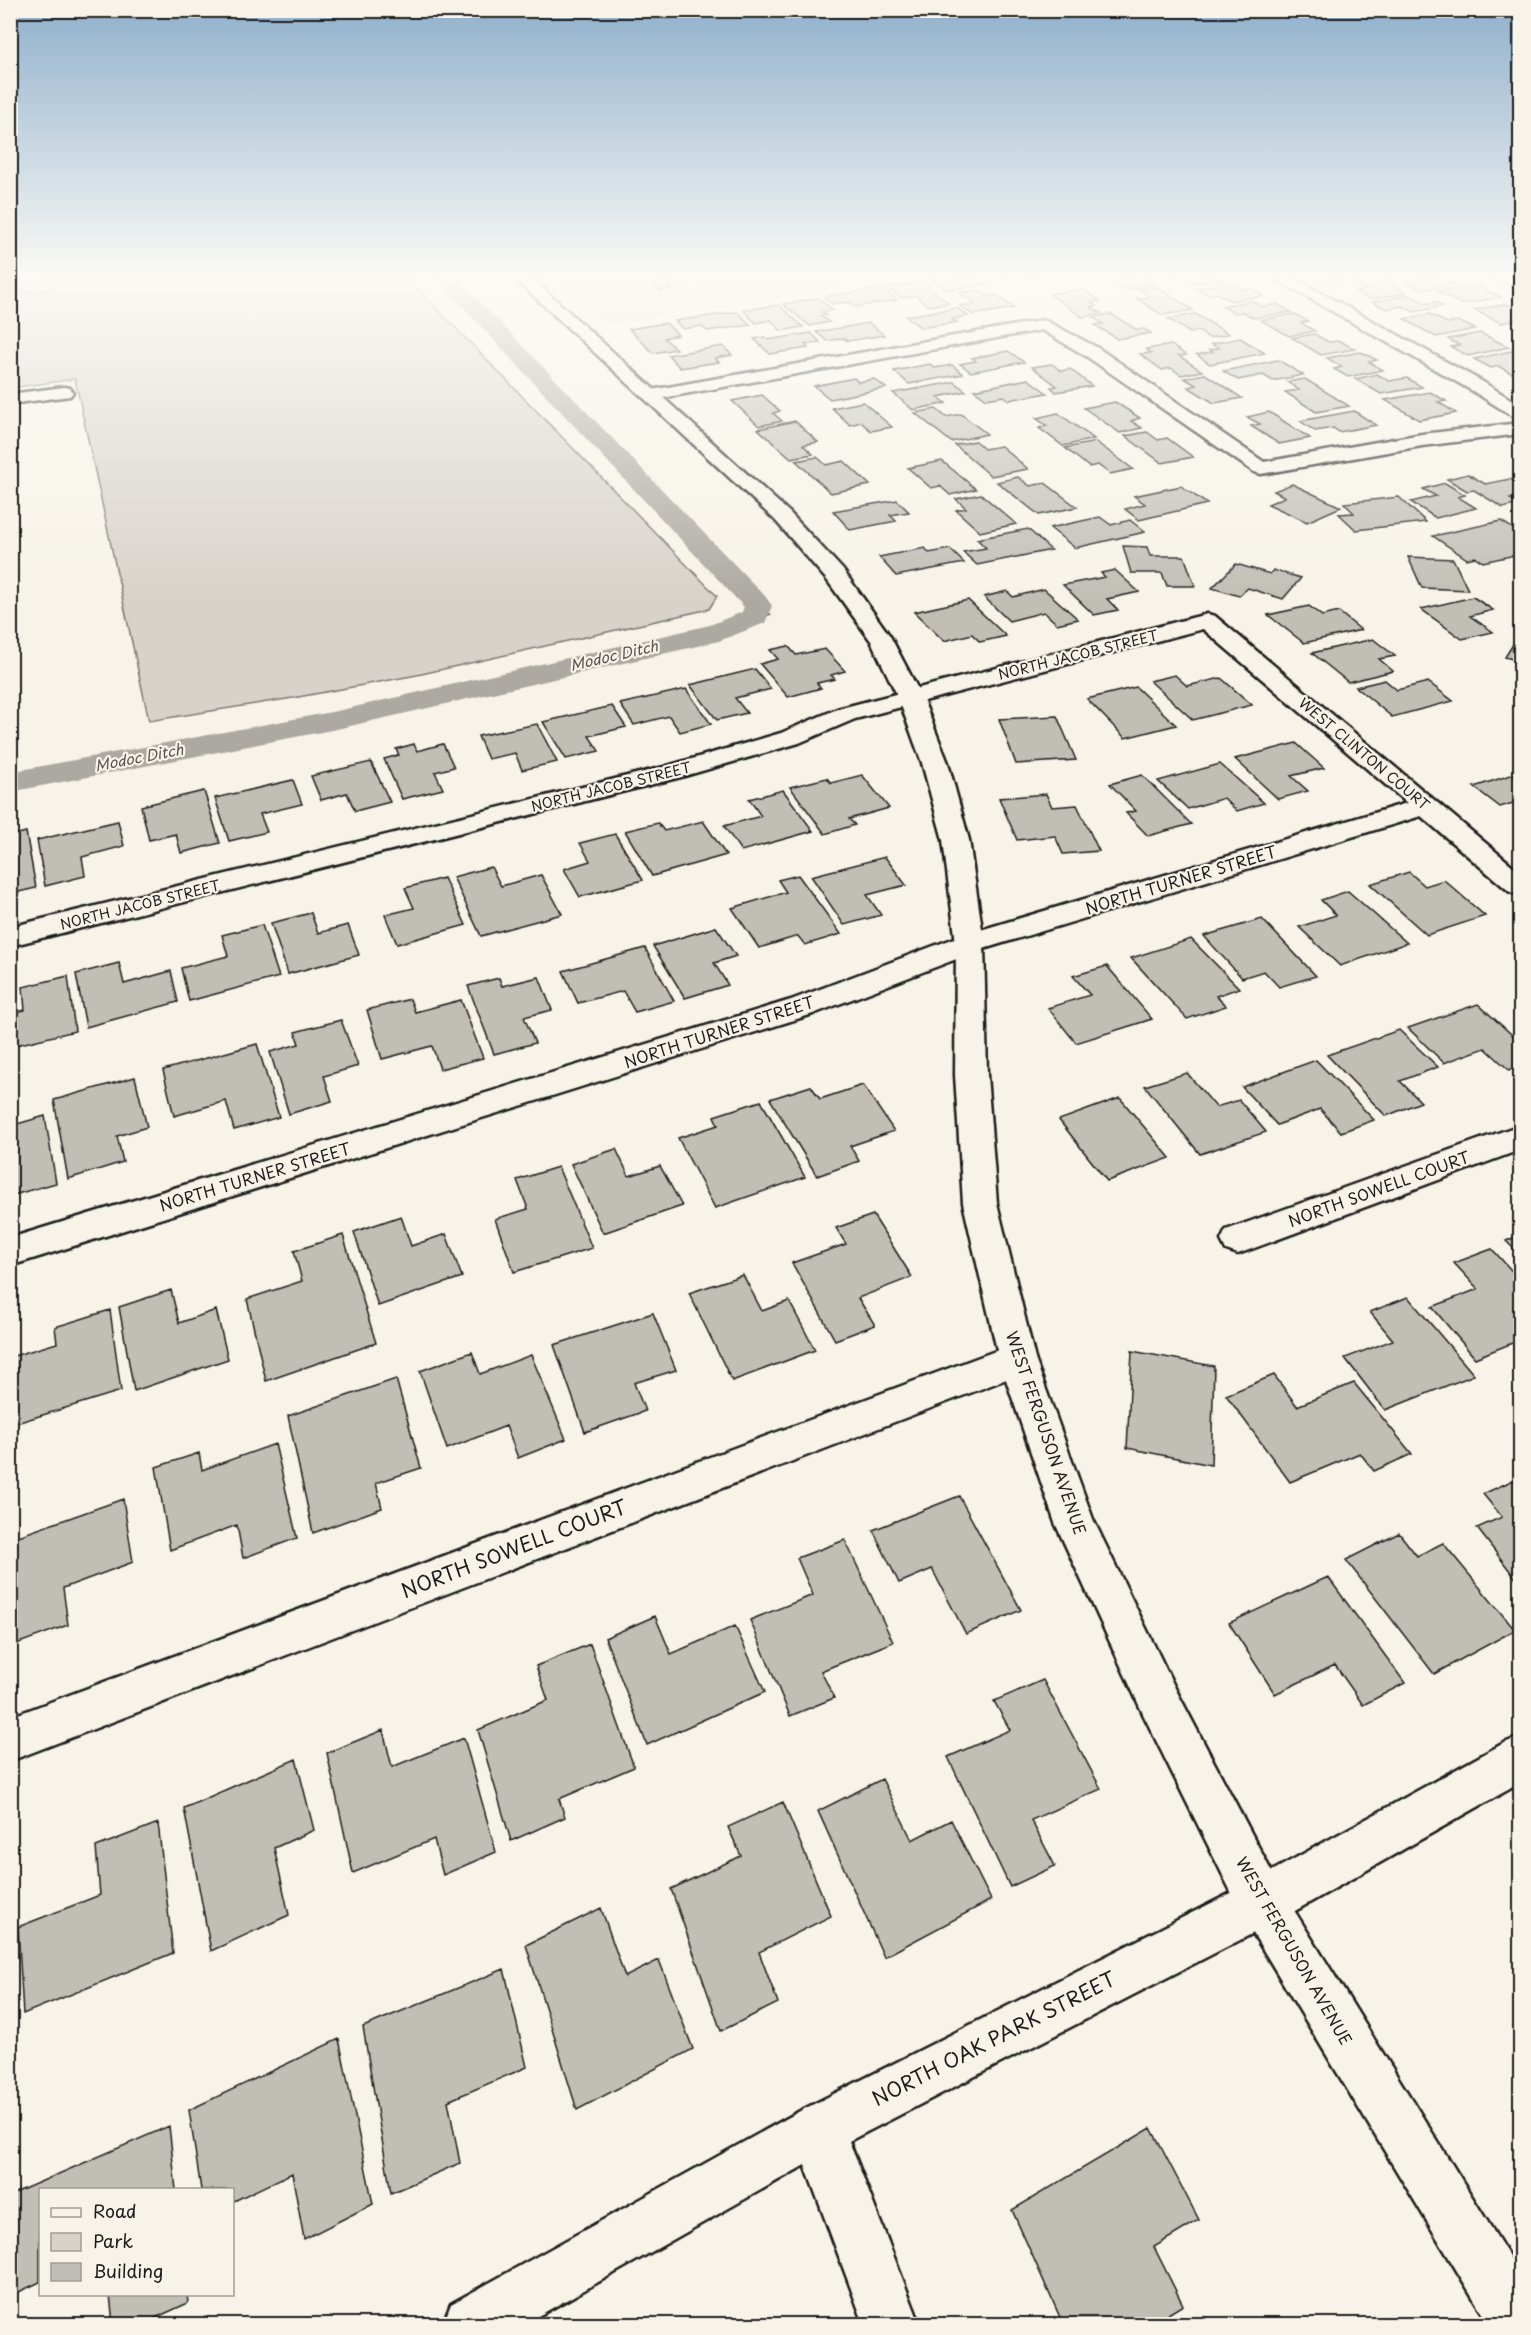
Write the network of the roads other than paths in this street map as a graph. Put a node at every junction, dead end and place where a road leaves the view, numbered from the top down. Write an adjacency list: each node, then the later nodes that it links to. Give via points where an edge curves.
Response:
1 (637, 382): 6 (street, WEST FERGUSON AVENUE)
2 (725, 382): 6 (street)
3 (1136, 382): 9 (street, via 1262,468 1422,440)
4 (1470, 382): 8 (street)
5 (63, 392): 7 (street)
6 (651, 395): 11 (street, WEST FERGUSON AVENUE, via 813,549 882,641)
7 (10, 399)
8 (1521, 413)
9 (1517, 430)
10 (1207, 621): 11 (street, NORTH JACOB STREET); 12 (street, WEST CLINTON COURT)
11 (910, 697): 14 (street, NORTH JACOB STREET, via 846,714 790,738 682,770); 15 (street, WEST FERGUSON AVENUE, via 935,763 956,840)
12 (1426, 806): 13 (street, WEST CLINTON COURT); 15 (street, NORTH TURNER STREET)
13 (1521, 886)
14 (10, 937)
15 (970, 943): 18 (street, NORTH TURNER STREET, via 802,1007); 19 (street, WEST FERGUSON AVENUE, via 971,1075 981,1203)
16 (1521, 1137): 17 (street, NORTH SOWELL COURT)
17 (1238, 1240)
18 (10, 1252)
19 (1017, 1359): 20 (street, NORTH SOWELL COURT); 22 (street, WEST FERGUSON AVENUE, via 1075,1523 1159,1701)
20 (10, 1739)
21 (1521, 1759): 22 (street, NORTH OAK PARK STREET)
22 (1262, 1903): 23 (street, NORTH OAK PARK STREET); 26 (street, WEST FERGUSON AVENUE)
23 (818, 2129): 24 (street, NORTH OAK PARK STREET); 25 (street)
24 (471, 2325)
25 (892, 2325)
26 (1520, 2325)

